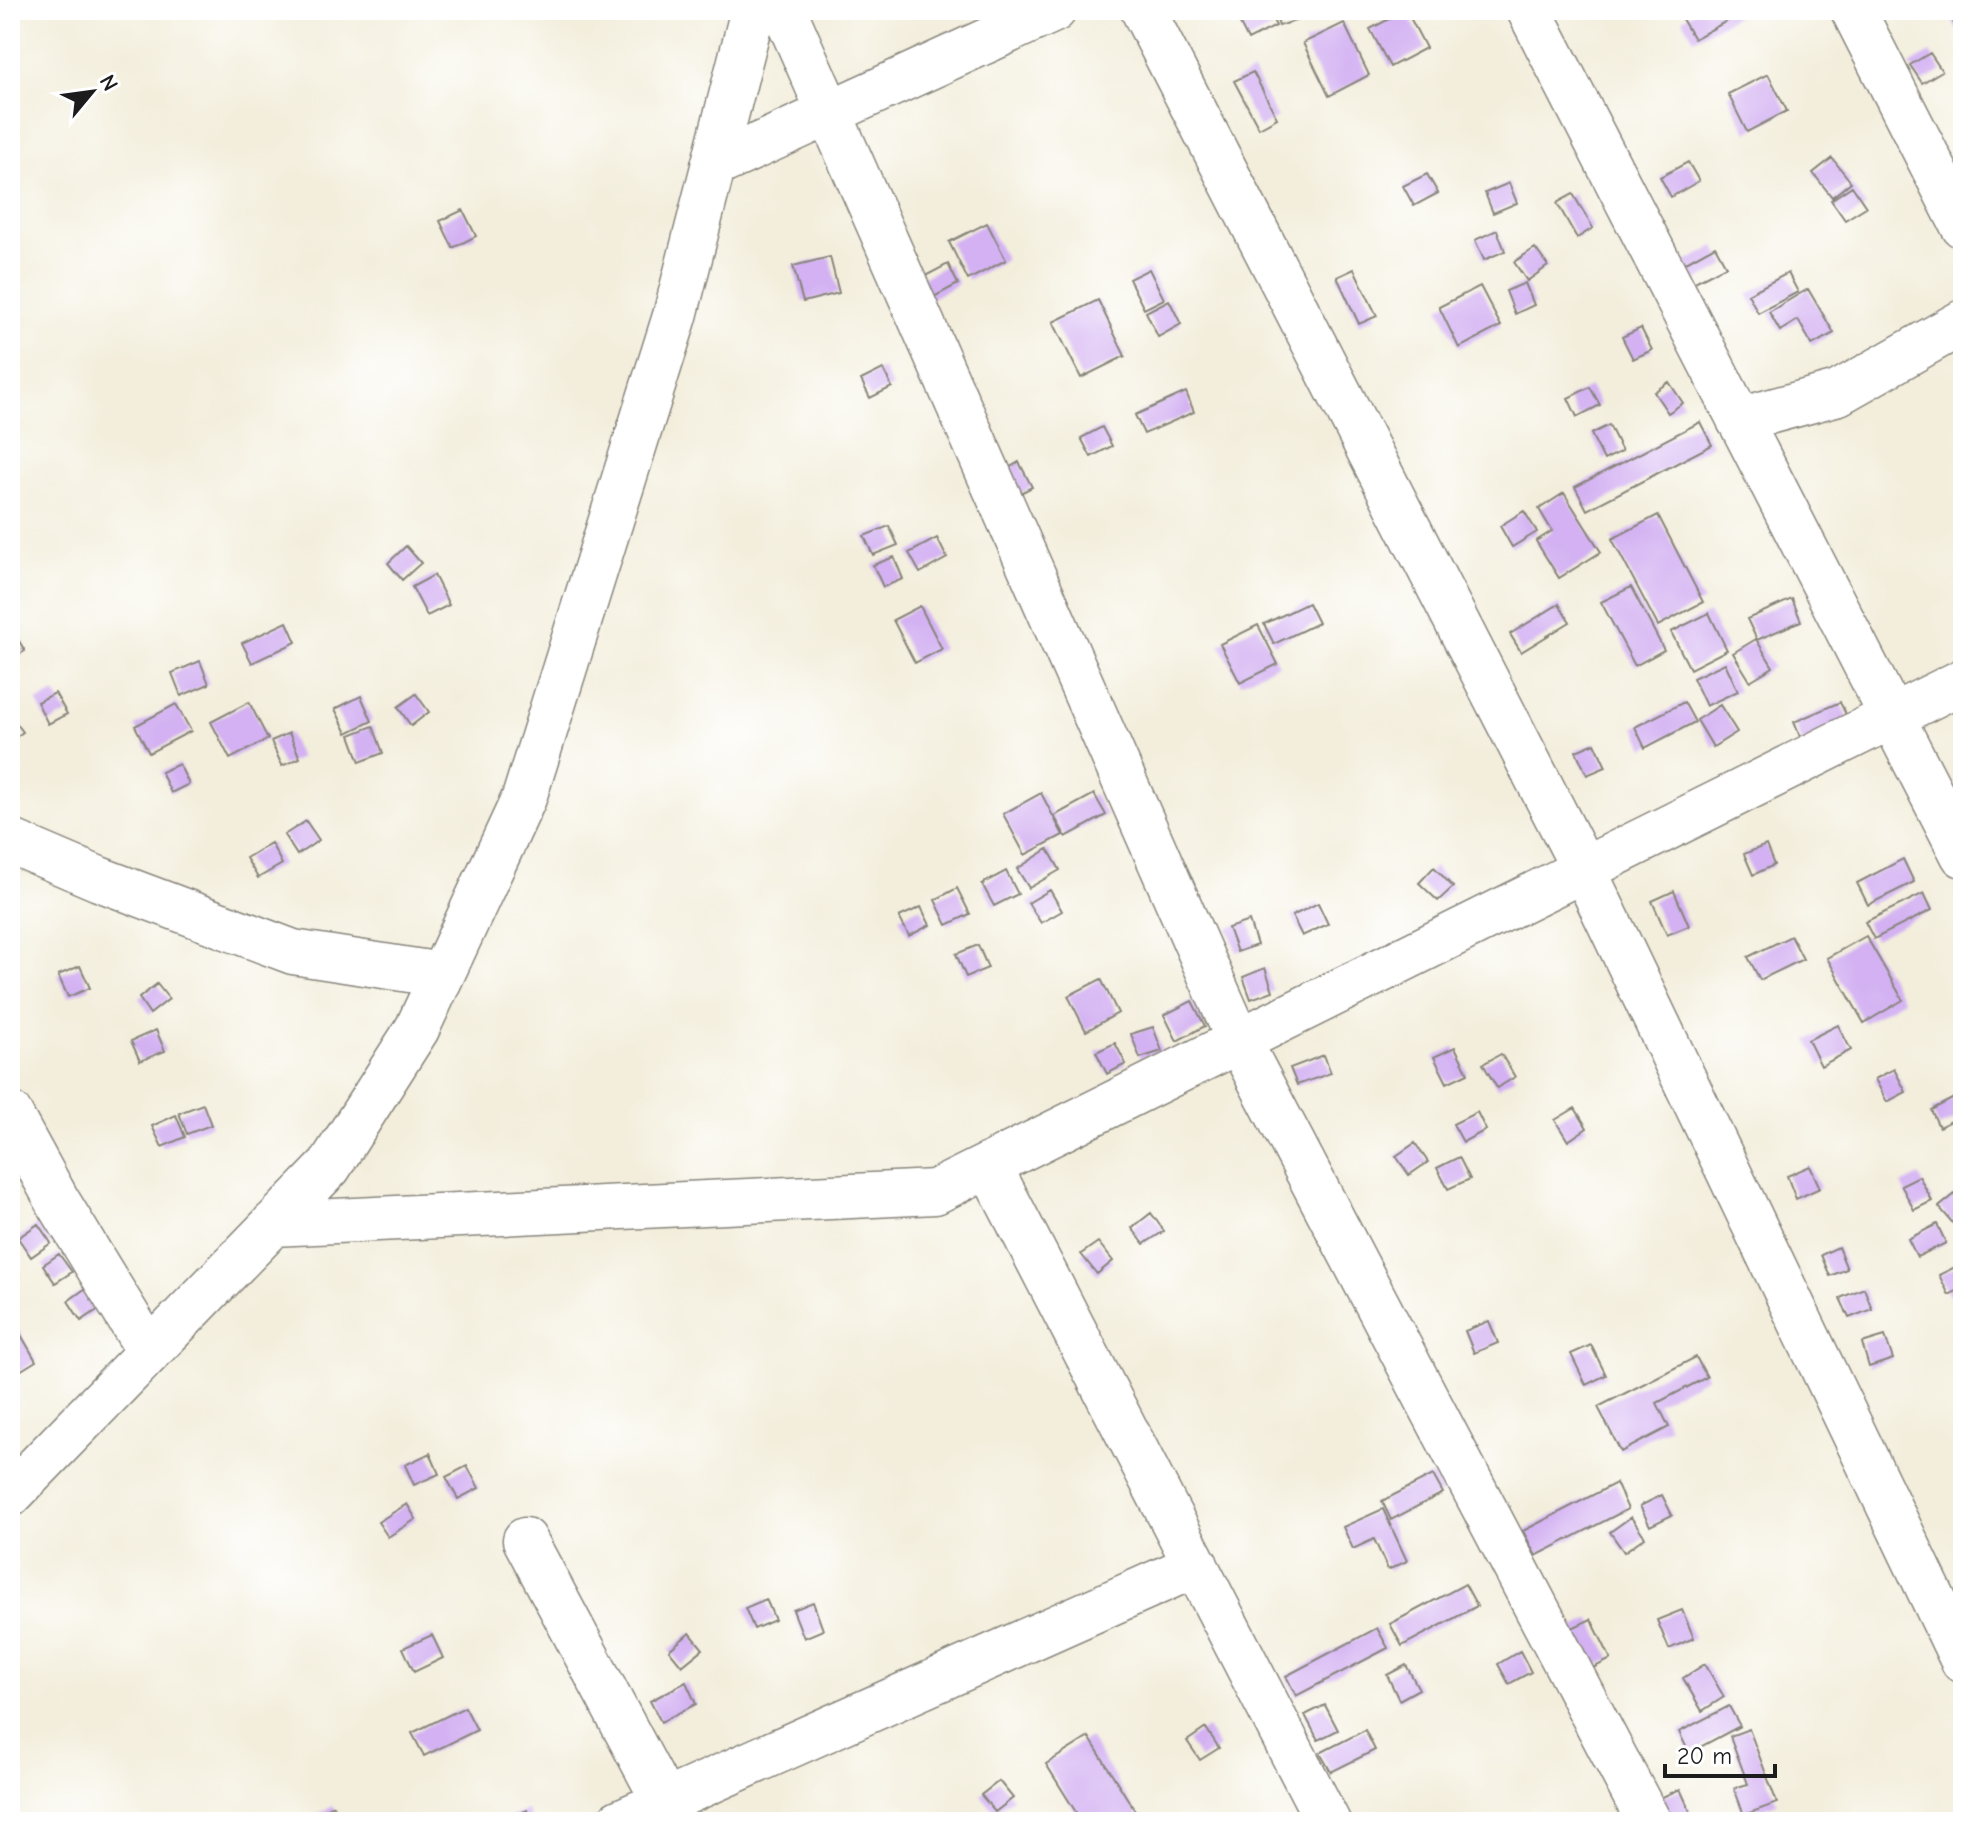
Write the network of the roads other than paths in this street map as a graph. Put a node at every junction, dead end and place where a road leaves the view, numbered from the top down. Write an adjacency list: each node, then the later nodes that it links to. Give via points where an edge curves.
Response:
1 (753, 10): 8 (street)
2 (784, 10): 7 (street)
3 (1054, 10): 7 (street)
4 (1143, 10): 16 (street)
5 (1529, 10): 11 (street)
6 (1853, 10): 9 (street)
7 (829, 112): 8 (street); 18 (street)
8 (713, 166): 17 (street, via 675,316 524,798)
9 (1963, 226)
10 (1963, 322): 11 (street, via 1838,393)
11 (1739, 420): 13 (street)
12 (1963, 681): 13 (street)
13 (1892, 717): 15 (street); 16 (street)
14 (10, 841): 17 (street, via 293,952)
15 (1963, 855)
16 (1584, 870): 18 (street); 26 (street)
17 (442, 975): 21 (street, via 417,1029 329,1167)
18 (1239, 1041): 20 (street); 30 (street)
19 (10, 1114): 22 (street)
20 (989, 1165): 21 (street, via 935,1192); 25 (street)
21 (273, 1224): 22 (street)
22 (149, 1351): 23 (street)
23 (10, 1495)
24 (525, 1540): 27 (street)
25 (1196, 1565): 27 (street); 29 (street)
26 (1963, 1661)
27 (670, 1812): 28 (street)
28 (619, 1822)
29 (1328, 1822)
30 (1649, 1822)

